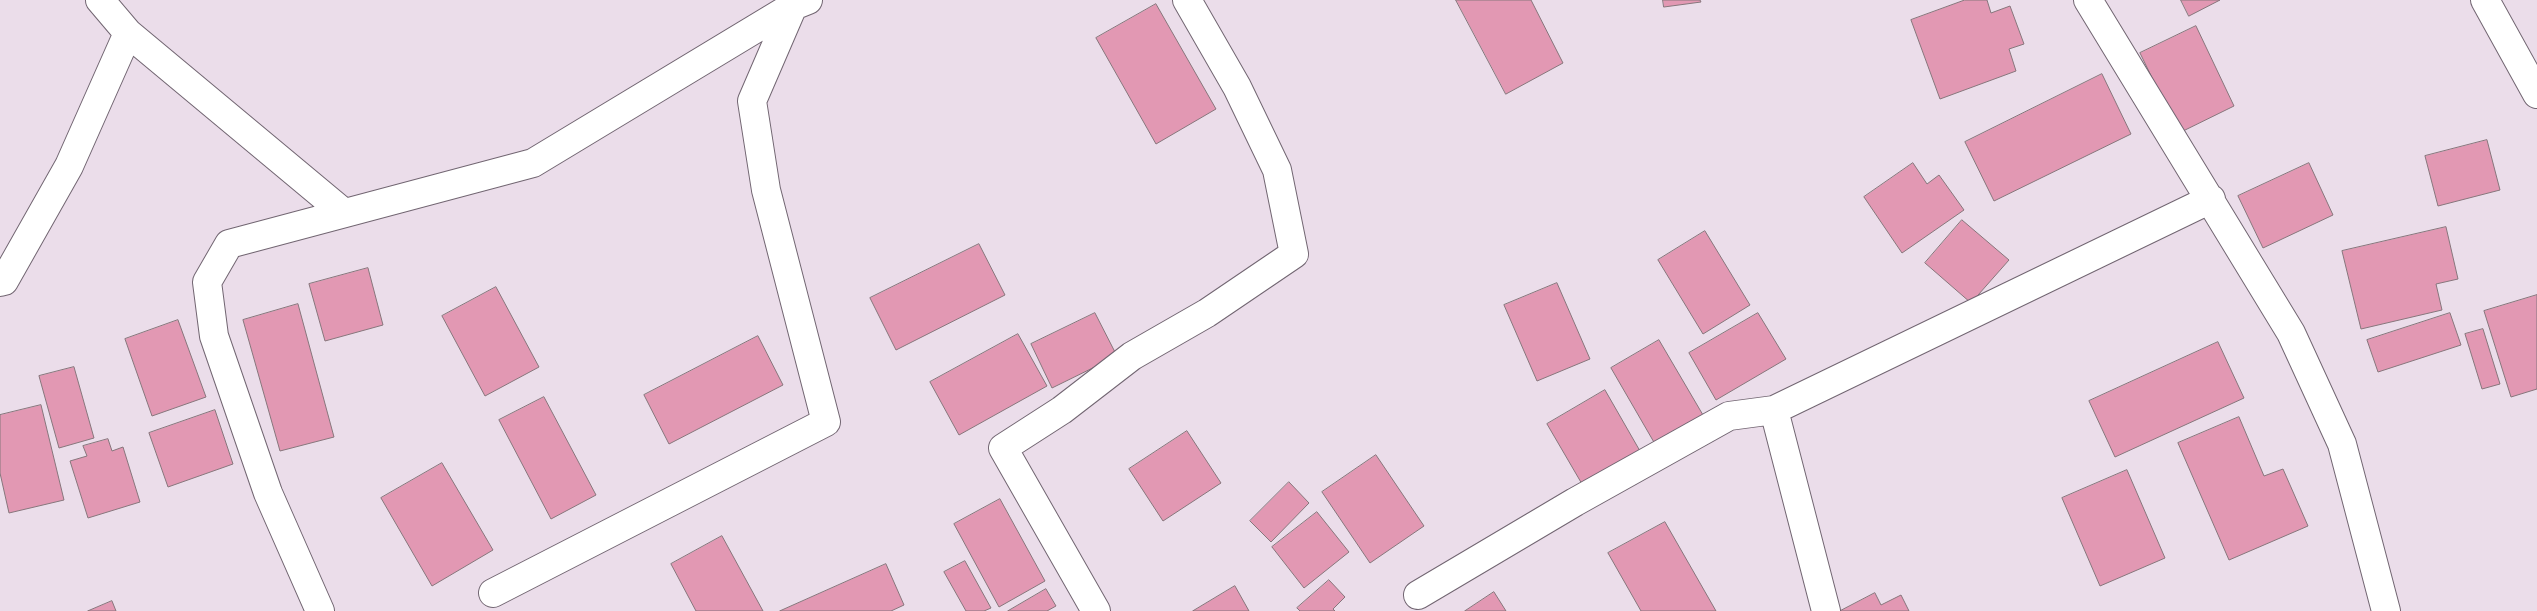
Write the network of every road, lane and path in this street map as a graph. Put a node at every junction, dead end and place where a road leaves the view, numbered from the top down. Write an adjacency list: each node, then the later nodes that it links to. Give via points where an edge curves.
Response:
1 (100, 0): 6 (street)
2 (1187, 0): 15 (street, via 1237,87 1277,170 1294,254 1207,313 1132,356 1062,410 1003,448)
3 (2088, 0): 8 (street)
4 (2485, 0): 7 (street)
5 (801, 3): 9 (street, via 533,163); 12 (street, via 752,101 766,190 826,422)
6 (128, 33): 9 (street); 10 (street, via 70,166 4,281)
7 (2537, 94)
8 (2210, 199): 11 (street); 17 (street, via 2291,333 2342,444)
9 (344, 213): 14 (street, via 229,244 208,282 214,336 268,493)
10 (0, 282)
11 (1774, 410): 13 (street, via 1730,416 1575,502); 16 (street)
12 (494, 593)
13 (1418, 595)
14 (320, 611)
15 (1096, 611)
16 (1826, 611)
17 (2386, 611)

